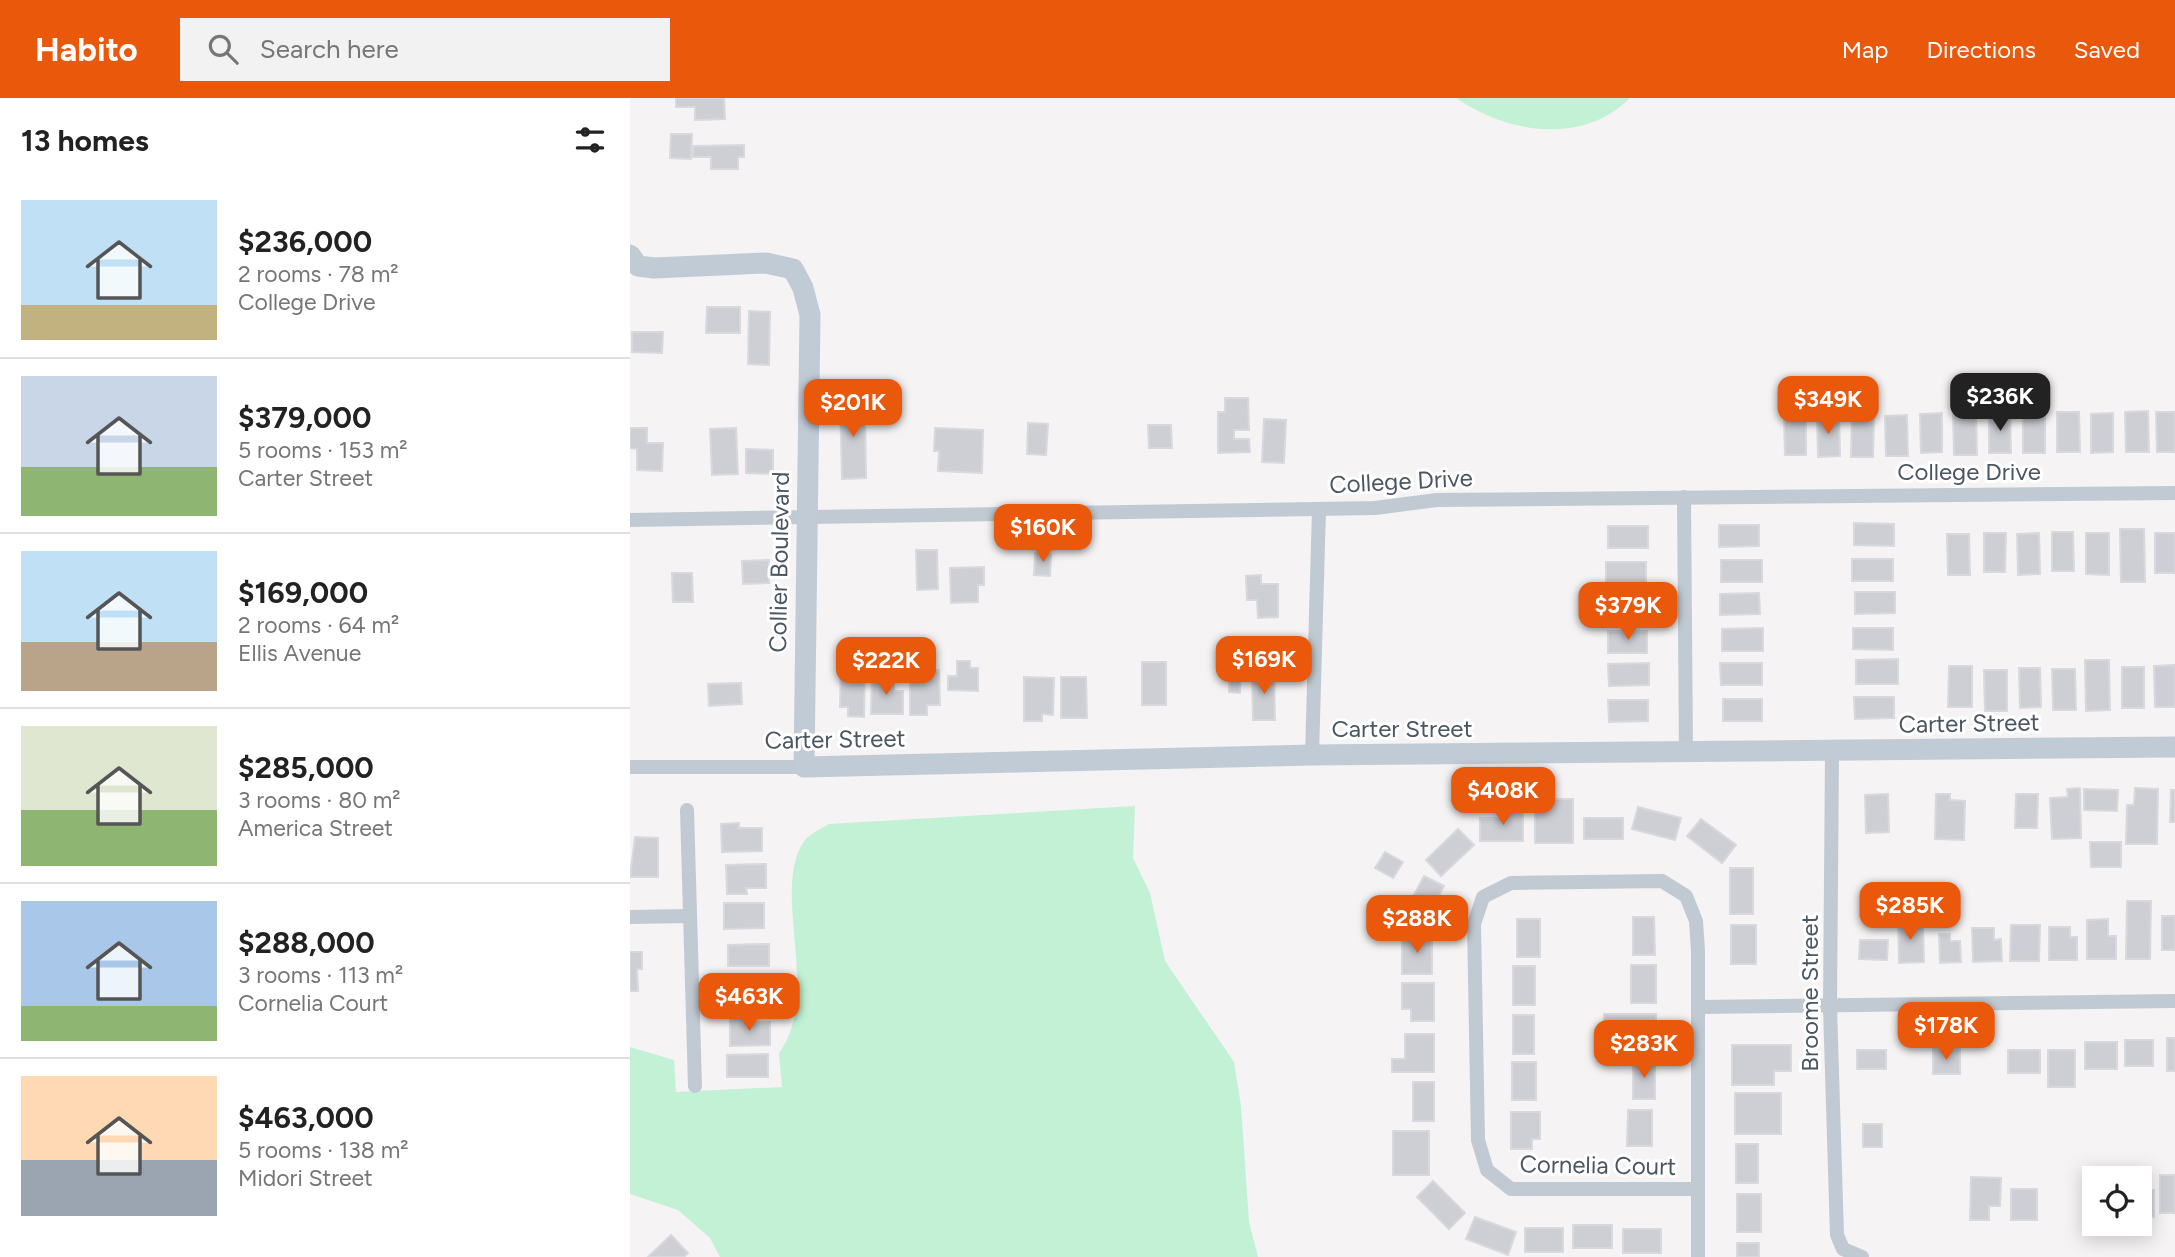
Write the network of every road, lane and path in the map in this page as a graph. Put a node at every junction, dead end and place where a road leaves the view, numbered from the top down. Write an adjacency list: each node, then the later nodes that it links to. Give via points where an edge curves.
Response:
1 (633, 263): 5 (street, Collier Boulevard, via 676,269 766,263 793,269 810,315)
2 (2175, 493): 3 (street, College Drive)
3 (1684, 497): 4 (street, College Drive, via 1437,499 1375,508); 8 (street)
4 (1319, 509): 5 (street, College Drive); 10 (street)
5 (805, 515): 6 (street, College Drive); 12 (street, Collier Boulevard)
6 (630, 520)
7 (2175, 747): 9 (street, Carter Street)
8 (1686, 752): 9 (street, Carter Street); 10 (street, Carter Street)
9 (1832, 752): 18 (street, Broome Street)
10 (1312, 755): 12 (street, Carter Street)
11 (630, 767): 12 (street, Carter Street)
12 (804, 767)
13 (687, 810): 14 (street)
14 (690, 916): 15 (street); 19 (street)
15 (630, 917)
16 (2175, 1001): 18 (street)
17 (1698, 1007): 18 (street); 20 (street, Cornelia Court); 20 (street, Cornelia Court, via 1696,921 1686,895 1662,881 1511,883 1483,897 1474,924 1478,1140 1487,1170 1511,1189)
18 (1830, 1007): 22 (street, Broome Street, via 1837,1235 1843,1249)
19 (695, 1086)
20 (1698, 1189): 21 (street, Cornelia Court)
21 (1698, 1257)
22 (1863, 1257)

